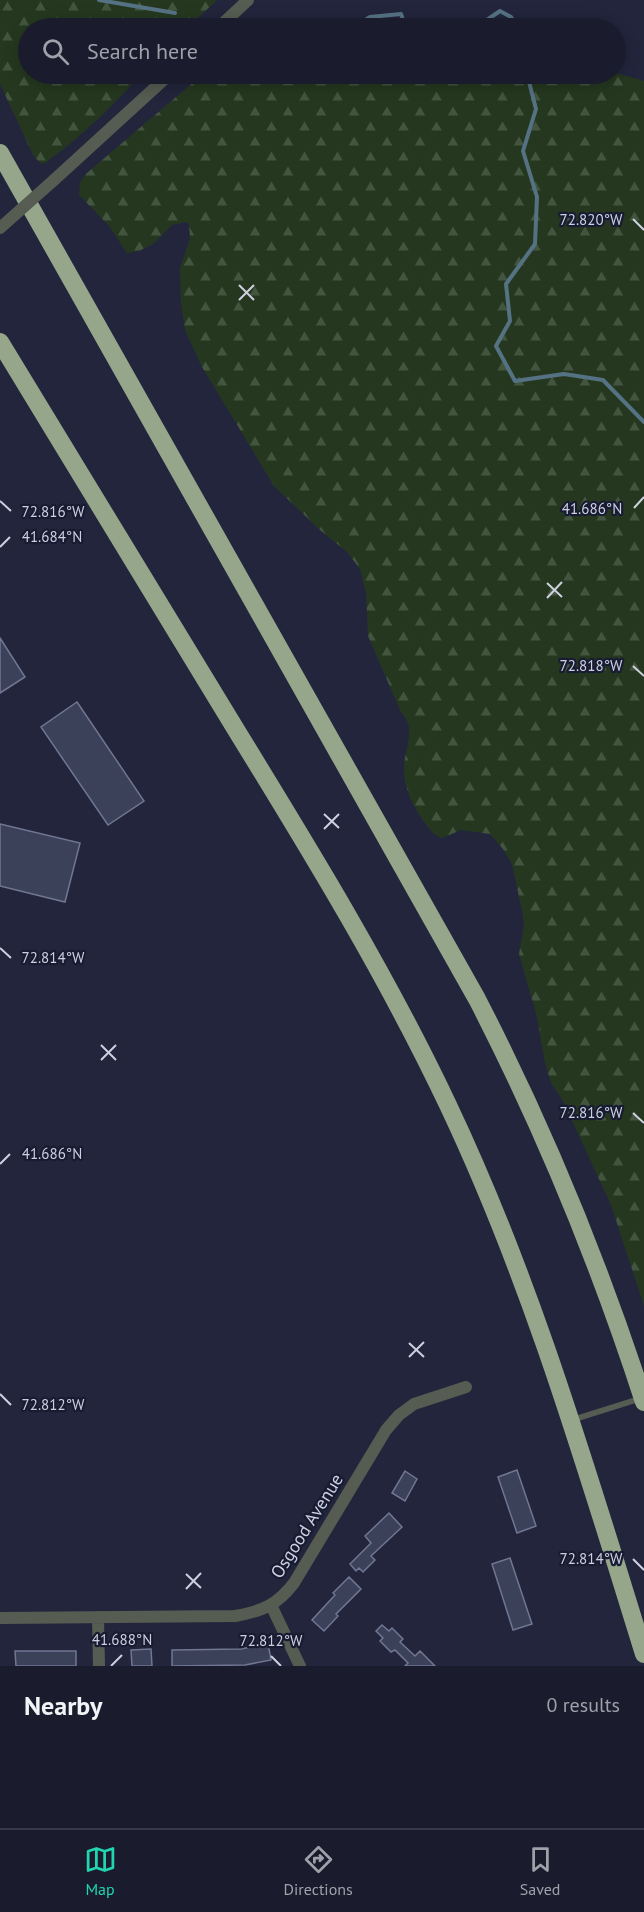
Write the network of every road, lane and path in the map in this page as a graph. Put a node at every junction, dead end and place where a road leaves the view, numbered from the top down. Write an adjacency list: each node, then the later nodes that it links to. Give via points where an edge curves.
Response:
1 (249, 0): 2 (street)
2 (229, 18)
3 (159, 84): 5 (street, bridge)
4 (0, 153): 8 (highway, via 485,1015 564,1184)
5 (0, 228)
6 (0, 342): 9 (highway, via 333,888 400,1007 502,1227)
7 (466, 1386): 10 (street, Osgood Avenue, via 414,1404 399,1414 294,1582)
8 (643, 1400): 9 (lane)
9 (571, 1420): 13 (highway)
10 (271, 1605): 11 (street, Osgood Avenue, via 235,1616); 15 (street)
11 (98, 1617): 12 (street, Osgood Avenue); 14 (street)
12 (0, 1618)
13 (644, 1654)
14 (99, 1666)
15 (300, 1666)

